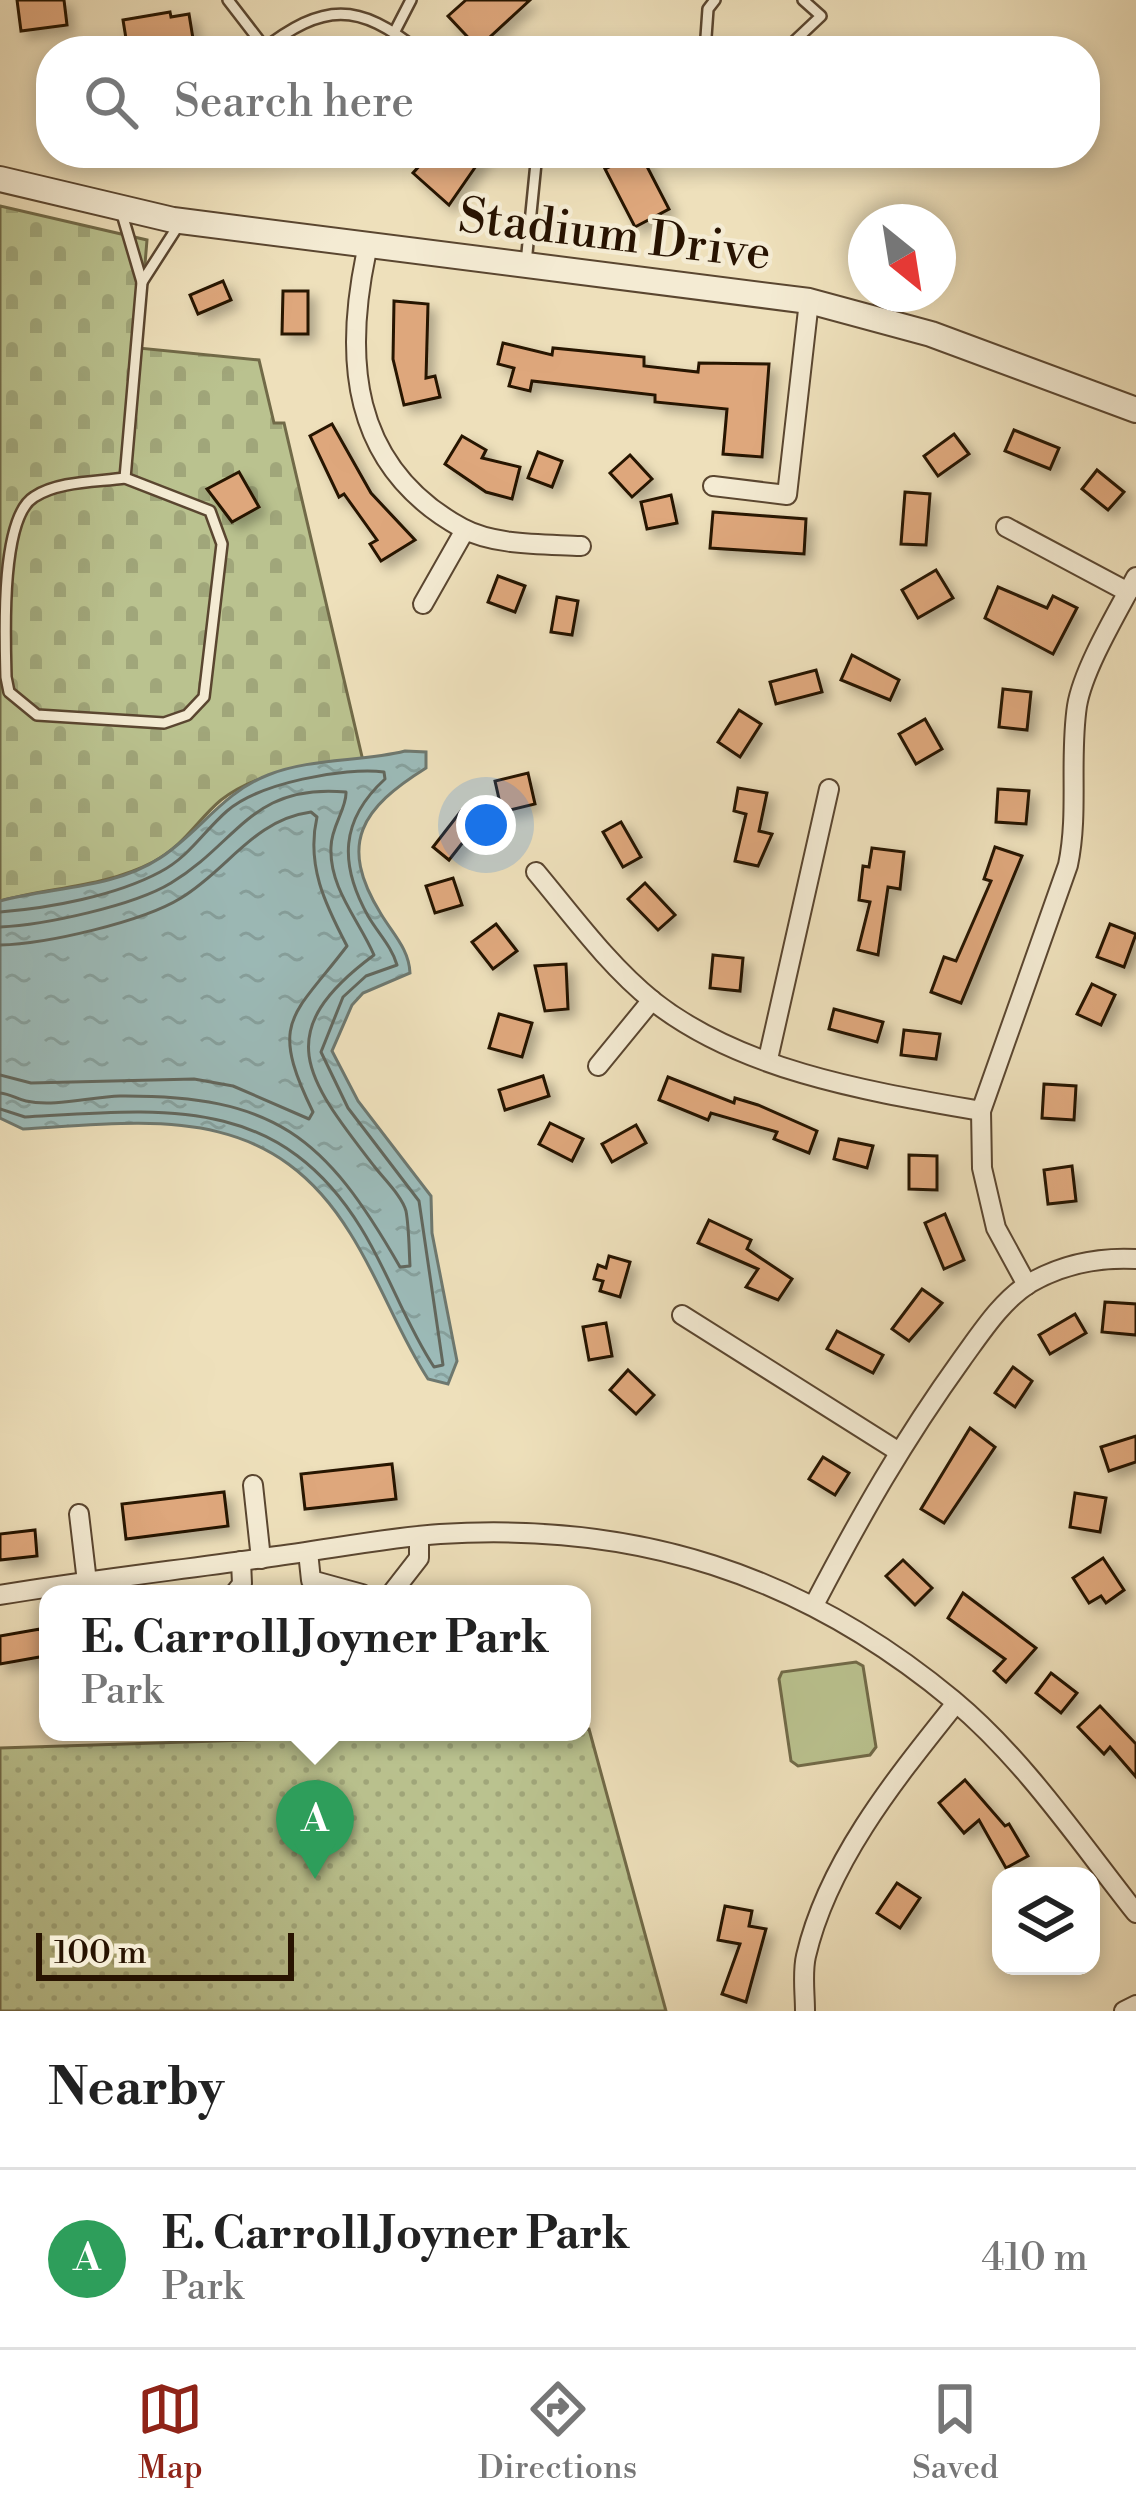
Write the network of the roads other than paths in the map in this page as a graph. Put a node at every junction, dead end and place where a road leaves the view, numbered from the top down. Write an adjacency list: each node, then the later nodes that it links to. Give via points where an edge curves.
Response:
1 (228, 0): 6 (lane)
2 (411, 0): 5 (lane)
3 (715, 0): 9 (lane)
4 (803, 0): 10 (lane, via 821,16)
5 (394, 32): 7 (lane, via 380,20 338,10); 8 (lane)
6 (252, 36)
7 (280, 36)
8 (399, 36)
9 (706, 36)
10 (800, 36)
11 (535, 168): 16 (lane)
12 (0, 179): 13 (street, Stadium Drive)
13 (121, 208): 14 (street, Stadium Drive); 17 (lane)
14 (182, 221): 15 (street, Stadium Drive); 17 (lane)
15 (368, 244): 16 (street, Stadium Drive); 23 (street, via 352,351 357,396 385,456)
16 (526, 262): 18 (street, Stadium Drive)
17 (142, 282): 20 (lane)
18 (809, 301): 19 (street, Stadium Drive, via 931,334); 21 (street, via 788,495)
19 (1136, 410)
20 (125, 478): 27 (lane, via 48,489 28,500 13,528); 28 (lane, via 210,511 222,544 204,697 164,723 37,715)
21 (713, 486)
22 (1006, 527): 25 (street)
23 (465, 530): 24 (street); 26 (street)
24 (581, 546)
25 (1132, 584): 34 (street, via 1078,698 1068,865)
26 (423, 604)
27 (3, 641): 28 (lane)
28 (4, 695)
29 (829, 789): 32 (street)
30 (536, 872): 31 (street)
31 (652, 1000): 32 (street); 33 (street)
32 (768, 1059): 34 (street, via 860,1090)
33 (598, 1066)
34 (981, 1111): 36 (street, via 982,1168 996,1228)
35 (1136, 1259): 36 (street, via 1102,1257)
36 (1027, 1285): 38 (street, via 991,1319)
37 (682, 1316): 38 (street)
38 (896, 1450): 51 (street)
39 (253, 1485): 43 (street)
40 (79, 1514): 44 (street)
41 (418, 1537): 42 (street); 48 (street, via 418,1558); 51 (street, via 536,1534 698,1556)
42 (308, 1552): 43 (street); 47 (street, via 311,1580)
43 (251, 1560): 45 (street); 46 (street)
44 (92, 1585)
45 (98, 1585)
46 (241, 1585)
47 (329, 1585)
48 (398, 1585)
49 (39, 1591): 50 (street)
50 (0, 1595)
51 (814, 1605): 52 (street)
52 (956, 1703): 53 (street); 55 (street, via 896,1778 828,1892 805,1959)
53 (1136, 1912)
54 (1136, 2005): 56 (street)
55 (806, 2011)
56 (1124, 2011)

